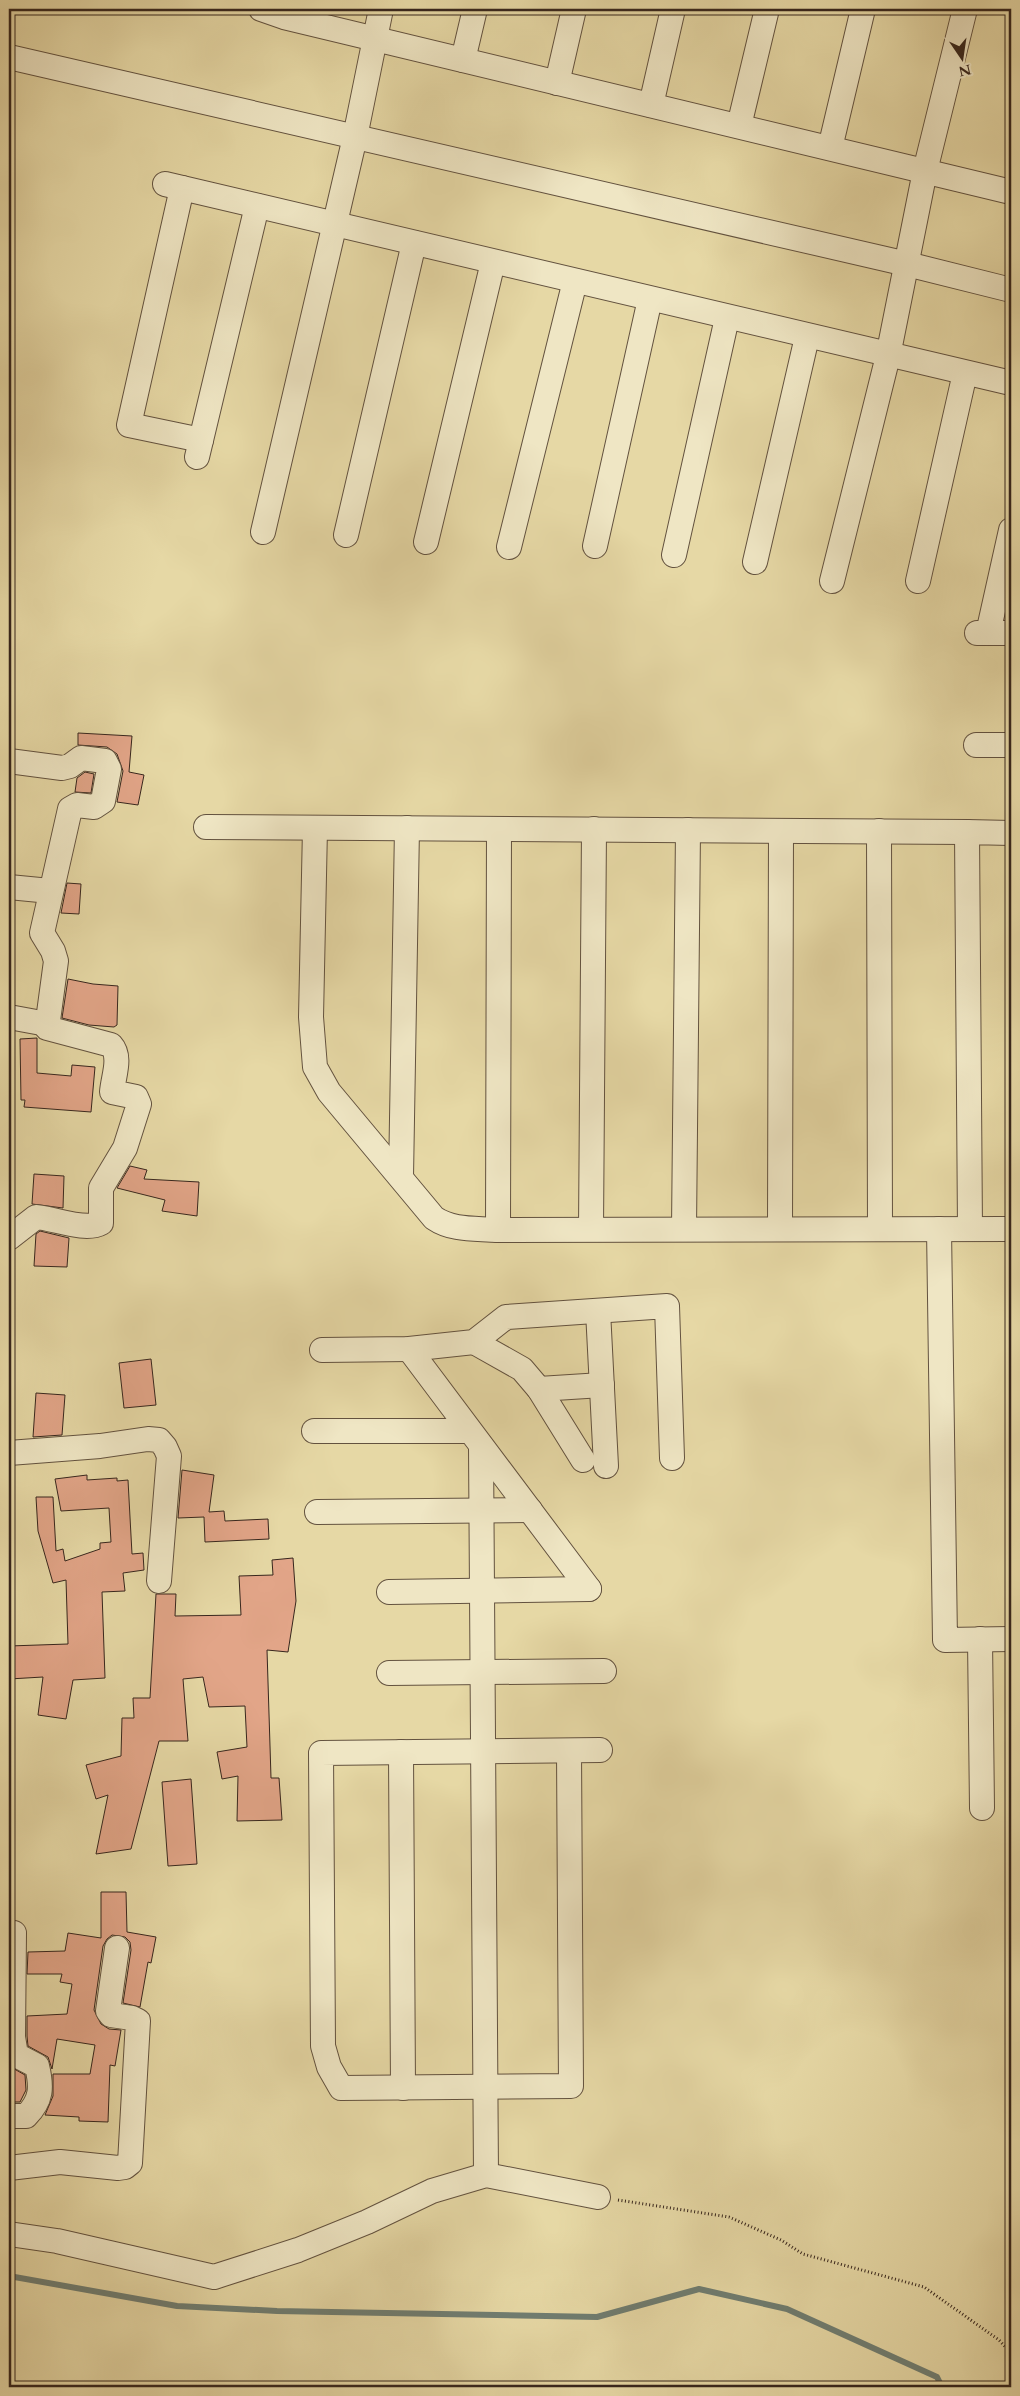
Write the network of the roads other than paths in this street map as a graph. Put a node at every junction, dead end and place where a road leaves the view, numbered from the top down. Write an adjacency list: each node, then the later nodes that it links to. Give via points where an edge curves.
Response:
1 (261, 9): 9 (street)
2 (381, 9): 10 (street)
3 (475, 9): 12 (street)
4 (574, 9): 13 (street)
5 (673, 9): 14 (street)
6 (766, 9): 15 (street)
7 (864, 9): 17 (street)
8 (965, 9): 18 (street)
9 (285, 13): 10 (street)
10 (374, 39): 12 (street); 16 (street)
11 (9, 57): 16 (street)
12 (463, 60): 13 (street)
13 (557, 83): 14 (street)
14 (651, 105): 15 (street)
15 (739, 126): 17 (street)
16 (355, 137): 21 (street); 24 (street)
17 (830, 148): 18 (street)
18 (925, 171): 19 (street); 24 (street)
19 (1011, 192)
20 (257, 206): 20 (street, via 174,186 130,426 199,448); 21 (street)
21 (335, 224): 22 (street); 34 (street)
22 (414, 243): 23 (street); 35 (street)
23 (492, 262): 25 (street); 36 (street)
24 (907, 264): 26 (street); 30 (street)
25 (575, 281): 27 (street); 38 (street)
26 (1011, 290)
27 (650, 299): 28 (street); 37 (street)
28 (728, 318): 29 (street); 39 (street)
29 (807, 337): 30 (street); 40 (street)
30 (888, 356): 31 (street); 41 (street)
31 (965, 373): 32 (street); 42 (street)
32 (1011, 383)
33 (1011, 530): 43 (street, via 982,633)
34 (263, 532)
35 (346, 534)
36 (426, 542)
37 (596, 546)
38 (509, 547)
39 (674, 555)
40 (755, 562)
41 (832, 581)
42 (918, 581)
43 (1011, 633)
44 (976, 745): 45 (street)
45 (1011, 745)
46 (9, 761): 58 (street, via 62,768 81,758 105,761 109,769 103,801 94,807 77,805 70,809)
47 (206, 827): 48 (street)
48 (315, 828): 49 (street); 61 (street, via 311,1016 315,1067 329,1092)
49 (407, 828): 50 (street); 61 (street)
50 (499, 829): 51 (street); 69 (street)
51 (594, 829): 52 (street); 64 (street)
52 (688, 830): 53 (street); 65 (street)
53 (781, 831): 54 (street); 66 (street)
54 (879, 831): 55 (street); 67 (street)
55 (967, 832): 56 (street); 63 (street)
56 (1011, 833)
57 (9, 887): 58 (street)
58 (50, 891): 60 (street, via 42,933 56,961)
59 (9, 1018): 60 (street)
60 (47, 1024): 70 (street, via 49,1030 111,1045 117,1058 112,1092 136,1097 139,1107 126,1148 101,1188 100,1223 96,1226 75,1225 36,1217)
61 (401, 1177): 69 (street, via 434,1218 443,1224)
62 (940, 1228): 63 (street); 67 (street); 90 (street, via 946,1640)
63 (970, 1228): 68 (street)
64 (591, 1229): 65 (street); 69 (street)
65 (684, 1229): 66 (street)
66 (780, 1229): 67 (street)
67 (880, 1229)
68 (1011, 1229)
69 (498, 1230)
70 (9, 1238)
71 (598, 1311): 72 (street, via 506,1317); 75 (street); 80 (street, via 667,1306)
72 (474, 1342): 73 (street); 76 (street, via 522,1369)
73 (409, 1349): 74 (street); 78 (street)
74 (322, 1350)
75 (602, 1385): 76 (street); 82 (street)
76 (539, 1389): 81 (street)
77 (314, 1431): 78 (street)
78 (475, 1438): 83 (street); 84 (street)
79 (9, 1453): 86 (street, via 90,1447 148,1438 159,1440 169,1456)
80 (672, 1458)
81 (584, 1460)
82 (606, 1466)
83 (481, 1510): 84 (street); 85 (street); 87 (street)
84 (530, 1510): 87 (street, via 589,1589)
85 (317, 1512)
86 (159, 1581)
87 (482, 1591): 88 (street); 92 (street)
88 (389, 1592)
89 (1011, 1638): 90 (street)
90 (980, 1639): 98 (street)
91 (604, 1671): 92 (street)
92 (482, 1672): 93 (street); 97 (street)
93 (389, 1673)
94 (600, 1750): 95 (street)
95 (569, 1751): 97 (street); 101 (street, via 571,2086)
96 (401, 1752): 97 (street); 102 (street); 102 (street, via 321,1753 321,1763 323,2046 328,2067 341,2088)
97 (483, 1752): 101 (street)
98 (982, 1808)
99 (14, 1933): 103 (street, via 13,2037 16,2055 37,2066 40,2094 36,2106 26,2116)
100 (118, 1948): 104 (street, via 108,2011 111,2015 138,2021 130,2163 118,2168 60,2162)
101 (485, 2087): 102 (street); 105 (street)
102 (403, 2088)
103 (9, 2116)
104 (9, 2168)
105 (486, 2175): 106 (street); 107 (street, via 432,2191 298,2250 214,2277 58,2241)
106 (598, 2197)
107 (9, 2234)

